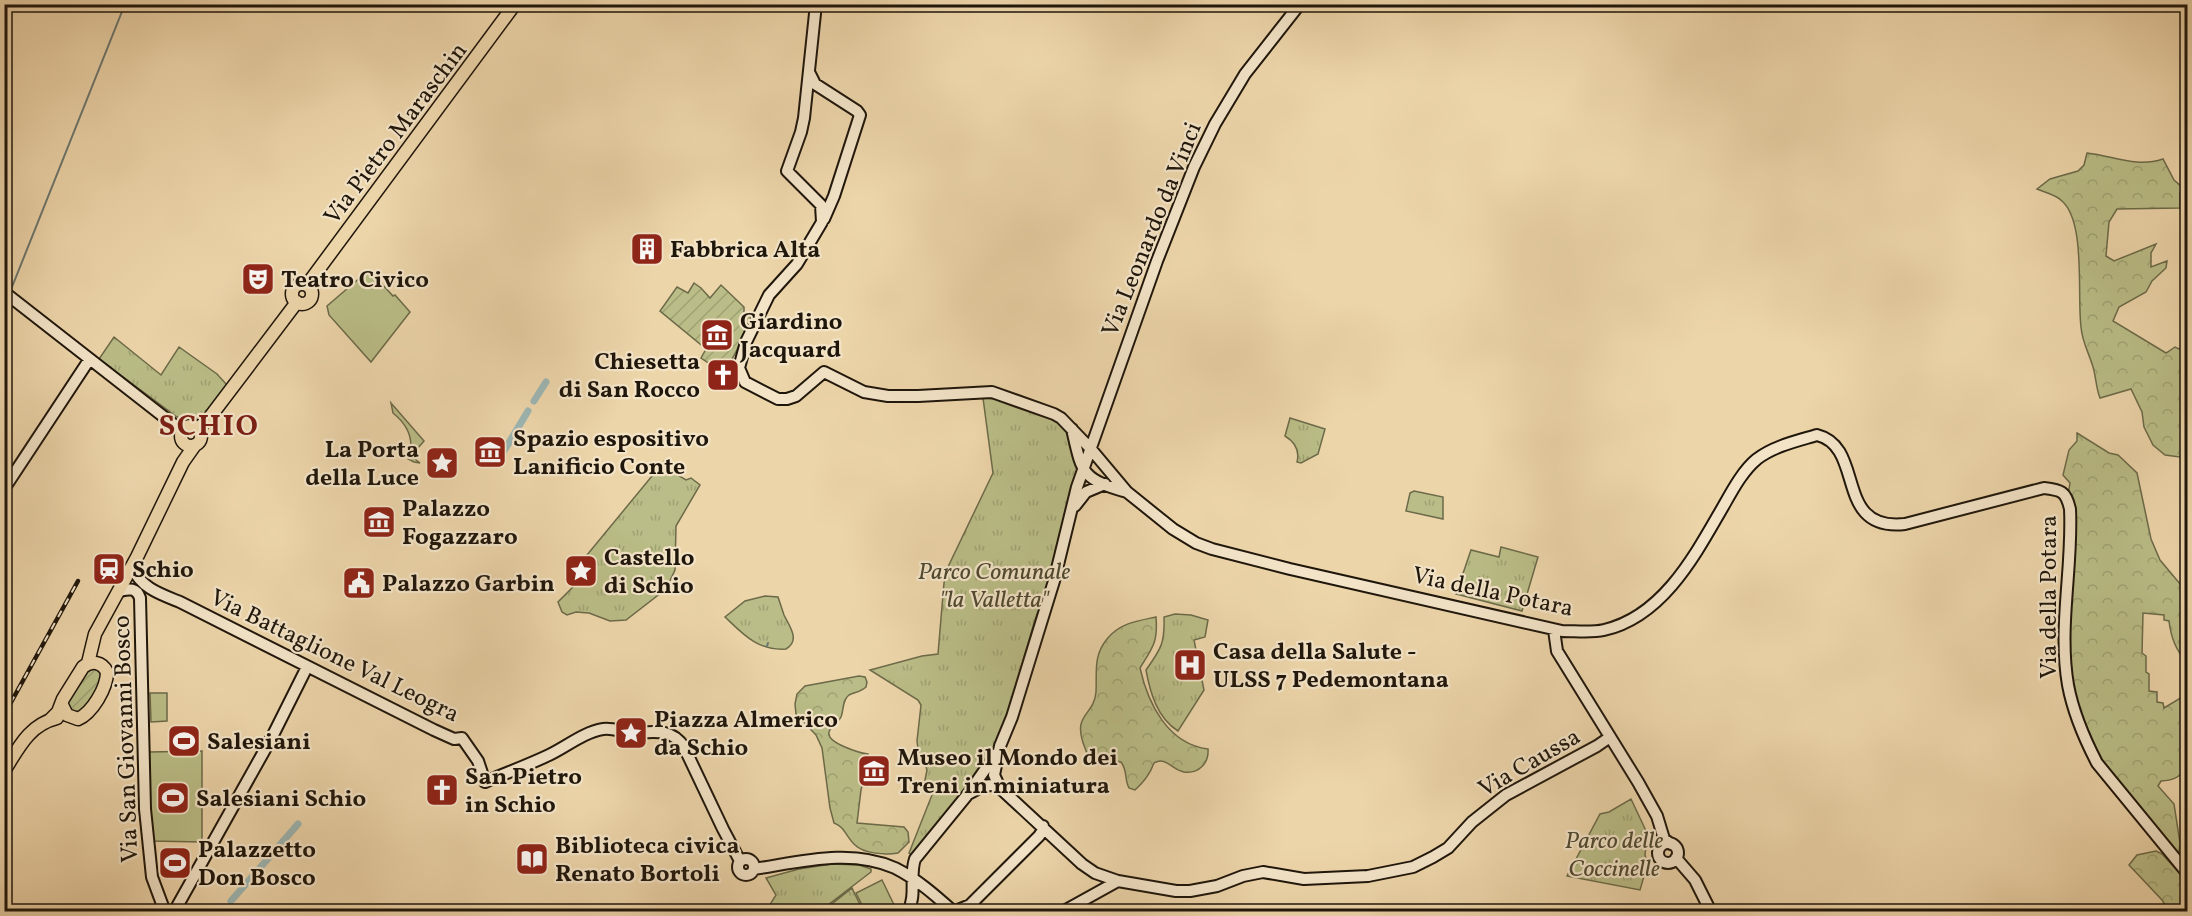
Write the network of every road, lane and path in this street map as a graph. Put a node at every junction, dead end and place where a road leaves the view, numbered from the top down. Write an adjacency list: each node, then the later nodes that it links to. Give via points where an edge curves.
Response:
1 (515, 4): 13 (main road, Via Pietro Maraschin, via 307,285 294,288 297,302 198,429 201,438)
2 (816, 4): 4 (street)
3 (1300, 4): 15 (street, Via Leonardo da Vinci, via 1245,74 1204,145 1157,261)
4 (810, 74): 5 (street); 6 (street, via 815,84)
5 (808, 92): 6 (street); 8 (street, via 801,132 787,171)
6 (828, 93): 7 (street, via 860,115)
7 (834, 196): 8 (street); 9 (street)
8 (817, 200): 9 (street, via 823,212)
9 (822, 222): 12 (street, Via della Potara, via 797,264 769,295 746,342 739,368 745,382 778,399 796,396 824,372 864,392 888,396 993,392 1054,414)
10 (4, 292): 11 (street)
11 (89, 360): 13 (street); 20 (street)
12 (1072, 429): 14 (street); 15 (street, Via della Potara)
13 (187, 439): 23 (main road, via 183,462)
14 (1076, 448): 16 (street); 19 (street, Via Leonardo da Vinci)
15 (1090, 448): 16 (street, Via Leonardo da Vinci); 17 (street, Via della Potara)
16 (1083, 466): 17 (street, via 1094,460); 18 (street, Via della Potara, via 1088,476); 19 (street, Via Leonardo da Vinci)
17 (1106, 467): 18 (street, Via Leonardo da Vinci, via 1108,482); 21 (street, Via della Potara)
18 (1102, 485): 21 (street, Via della Potara); 22 (street, Via Leonardo da Vinci, via 1086,492)
19 (1077, 487): 22 (street, Via Leonardo da Vinci)
20 (4, 489)
21 (1127, 492): 27 (street, Via della Potara, via 1173,529 1212,549 1489,613)
22 (1071, 511): 32 (street, Via Leonardo da Vinci, via 1054,581)
23 (132, 567): 24 (main road); 25 (street, Via Battaglione Val Leogra, via 142,584)
24 (119, 591): 26 (street, Via San Giovanni Bosco, via 133,589); 28 (main road, via 92,643)
25 (156, 593): 26 (street, Via San Giovanni Bosco); 29 (street, Via Battaglione Val Leogra)
26 (140, 598): 45 (street, Via San Giovanni Bosco, via 145,809 152,877)
27 (1552, 632): 31 (street, via 1557,651); 41 (street, Via della Potara, via 1603,630 1638,616 1655,604 1704,541 1756,459 1816,435 1833,442 1858,504 1871,519 1882,524 1905,524 2044,488 2059,490 2070,509 2066,655 2073,708 2097,763)
28 (93, 663): 30 (main road, via 83,667); 30 (main road, via 105,667 107,677 86,716 78,719)
29 (307, 667): 40 (street, Via Battaglione Val Leogra, via 434,730 454,739 462,738 478,761 484,782 602,729 633,734 651,730 676,736 746,861 776,866 848,858); 44 (street)
30 (64, 706): 33 (main road, via 29,733)
31 (1608, 739): 37 (street); 43 (street, Via Caussa, via 1506,795 1472,822 1448,848 1413,867 1368,876 1304,879 1263,872 1190,891)
32 (1000, 746): 34 (street, Via Leonardo da Vinci, via 994,776); 35 (street, Via Leonardo da Vinci)
33 (4, 771)
34 (1000, 788): 35 (street, via 982,786); 36 (street, Via Caussa)
35 (968, 794): 38 (street, Via Leonardo da Vinci)
36 (1043, 826): 43 (street, Via Caussa, via 1082,864); 46 (street, via 1040,836)
37 (1661, 826): 39 (street); 39 (street, via 1664,839 1676,848)
38 (915, 858): 40 (street); 42 (street)
39 (1669, 860): 52 (street, via 1695,880)
40 (889, 866): 42 (street)
41 (2187, 874)
42 (912, 878): 47 (street); 50 (street)
43 (1118, 880): 51 (street)
44 (190, 883): 45 (street, via 174,904); 49 (street)
45 (161, 900): 48 (street, Via San Giovanni Bosco)
46 (970, 908): 47 (street)
47 (954, 911)
48 (165, 912)
49 (174, 912)
50 (908, 912)
51 (1062, 912)
52 (1711, 912)

